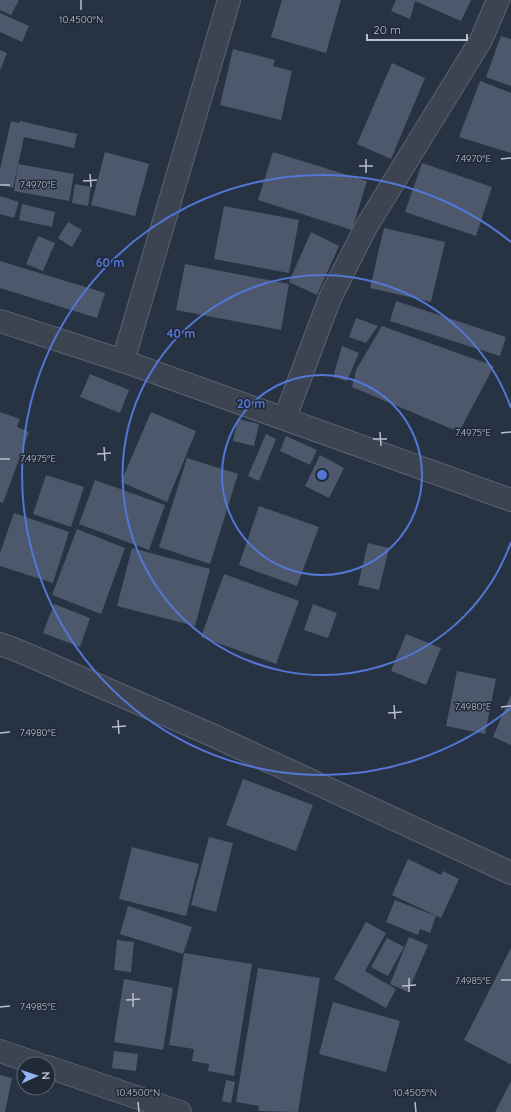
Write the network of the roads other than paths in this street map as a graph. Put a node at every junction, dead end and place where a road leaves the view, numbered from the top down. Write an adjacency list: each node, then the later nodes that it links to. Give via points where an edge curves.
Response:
1 (229, 0): 4 (street)
2 (498, 0): 5 (street, via 481,40 366,227 330,298)
3 (0, 320): 4 (street)
4 (123, 361): 5 (street)
5 (285, 418): 6 (street)
6 (511, 500)
7 (0, 644): 8 (street, via 212,735)
8 (511, 873)
9 (0, 1051): 10 (street)
10 (16, 1056)
11 (56, 1070): 12 (street)
12 (180, 1112)

